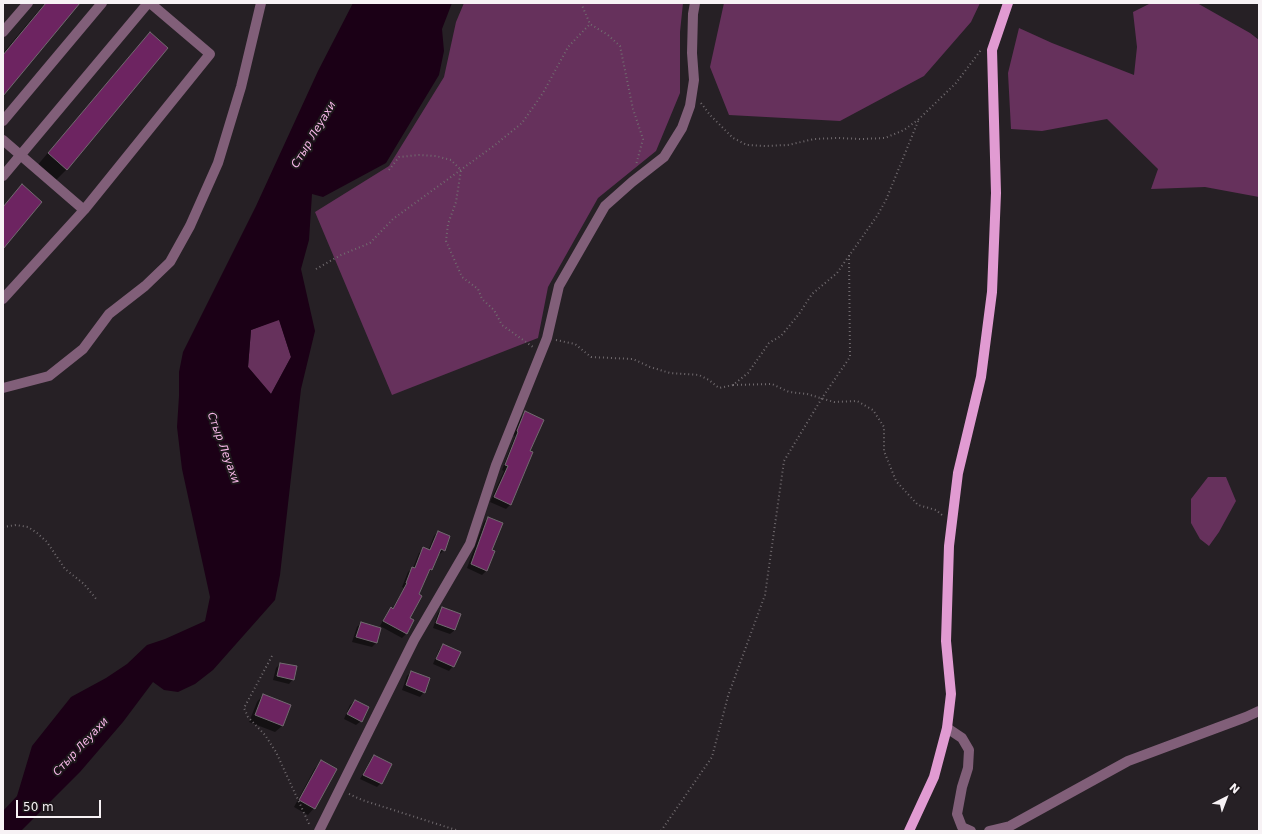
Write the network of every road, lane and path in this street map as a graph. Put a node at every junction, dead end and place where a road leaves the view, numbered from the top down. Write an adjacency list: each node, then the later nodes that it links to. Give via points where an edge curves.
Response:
1 (28, 3): 9 (street)
2 (102, 3): 13 (street)
3 (149, 3): 15 (street); 20 (street, via 210,54)
4 (261, 3): 27 (street, via 241,88 218,163 190,226 170,262 145,286 109,314 83,349 49,376)
5 (581, 3): 8 (path)
6 (695, 3): 11 (street)
7 (1008, 3): 29 (main road, via 992,50 996,193 992,292 981,376 958,473)
8 (590, 24): 17 (path, via 568,48 543,93 522,123); 19 (path, via 620,46 633,108 643,139)
9 (3, 32)
10 (983, 48): 12 (path, via 956,83)
11 (692, 89): 12 (path, via 722,128 733,138 747,145 788,145 814,139 884,138 904,130); 19 (street, via 690,106 682,128 664,157)
12 (919, 118): 21 (path, via 886,200)
13 (3, 121)
14 (3, 140): 15 (street)
15 (21, 155): 18 (street); 20 (street)
16 (389, 170): 17 (path, via 398,157 419,155 451,160)
17 (461, 170): 22 (path, via 393,219 370,242); 25 (path, via 446,241 462,277 478,289 482,299 494,310 502,325)
18 (3, 176)
19 (632, 182): 24 (street, via 606,206 559,286)
20 (84, 210): 23 (street)
21 (849, 255): 26 (path, via 837,273 812,294 781,336 769,342 748,373); 28 (path, via 850,357)
22 (316, 269)
23 (3, 299)
24 (547, 338): 25 (street); 26 (path, via 575,344 591,357 633,359 670,373 699,375 719,388)
25 (541, 352): 35 (street, via 496,465 470,544 414,640)
26 (732, 385): 28 (path, via 772,384 789,392)
27 (3, 388)
28 (822, 398): 29 (path, via 834,402 857,401 873,410 884,426 884,451 896,481 918,505 936,510); 39 (path, via 784,461 765,595 728,696 712,757)
29 (952, 524): 34 (main road, via 946,641 951,694)
30 (3, 527): 31 (path, via 28,527 38,533 65,570 84,584)
31 (97, 600)
32 (272, 656): 36 (path, via 244,708 248,717 265,735 276,752)
33 (1259, 711): 42 (street, via 1128,761 1010,826)
34 (947, 728): 40 (main road, via 934,777); 41 (street, via 962,738 969,750 968,768 957,814 962,827)
35 (339, 789): 37 (street); 38 (path, via 362,800)
36 (312, 831)
37 (319, 831)
38 (459, 831)
39 (662, 831)
40 (909, 831)
41 (971, 831)
42 (989, 831)

